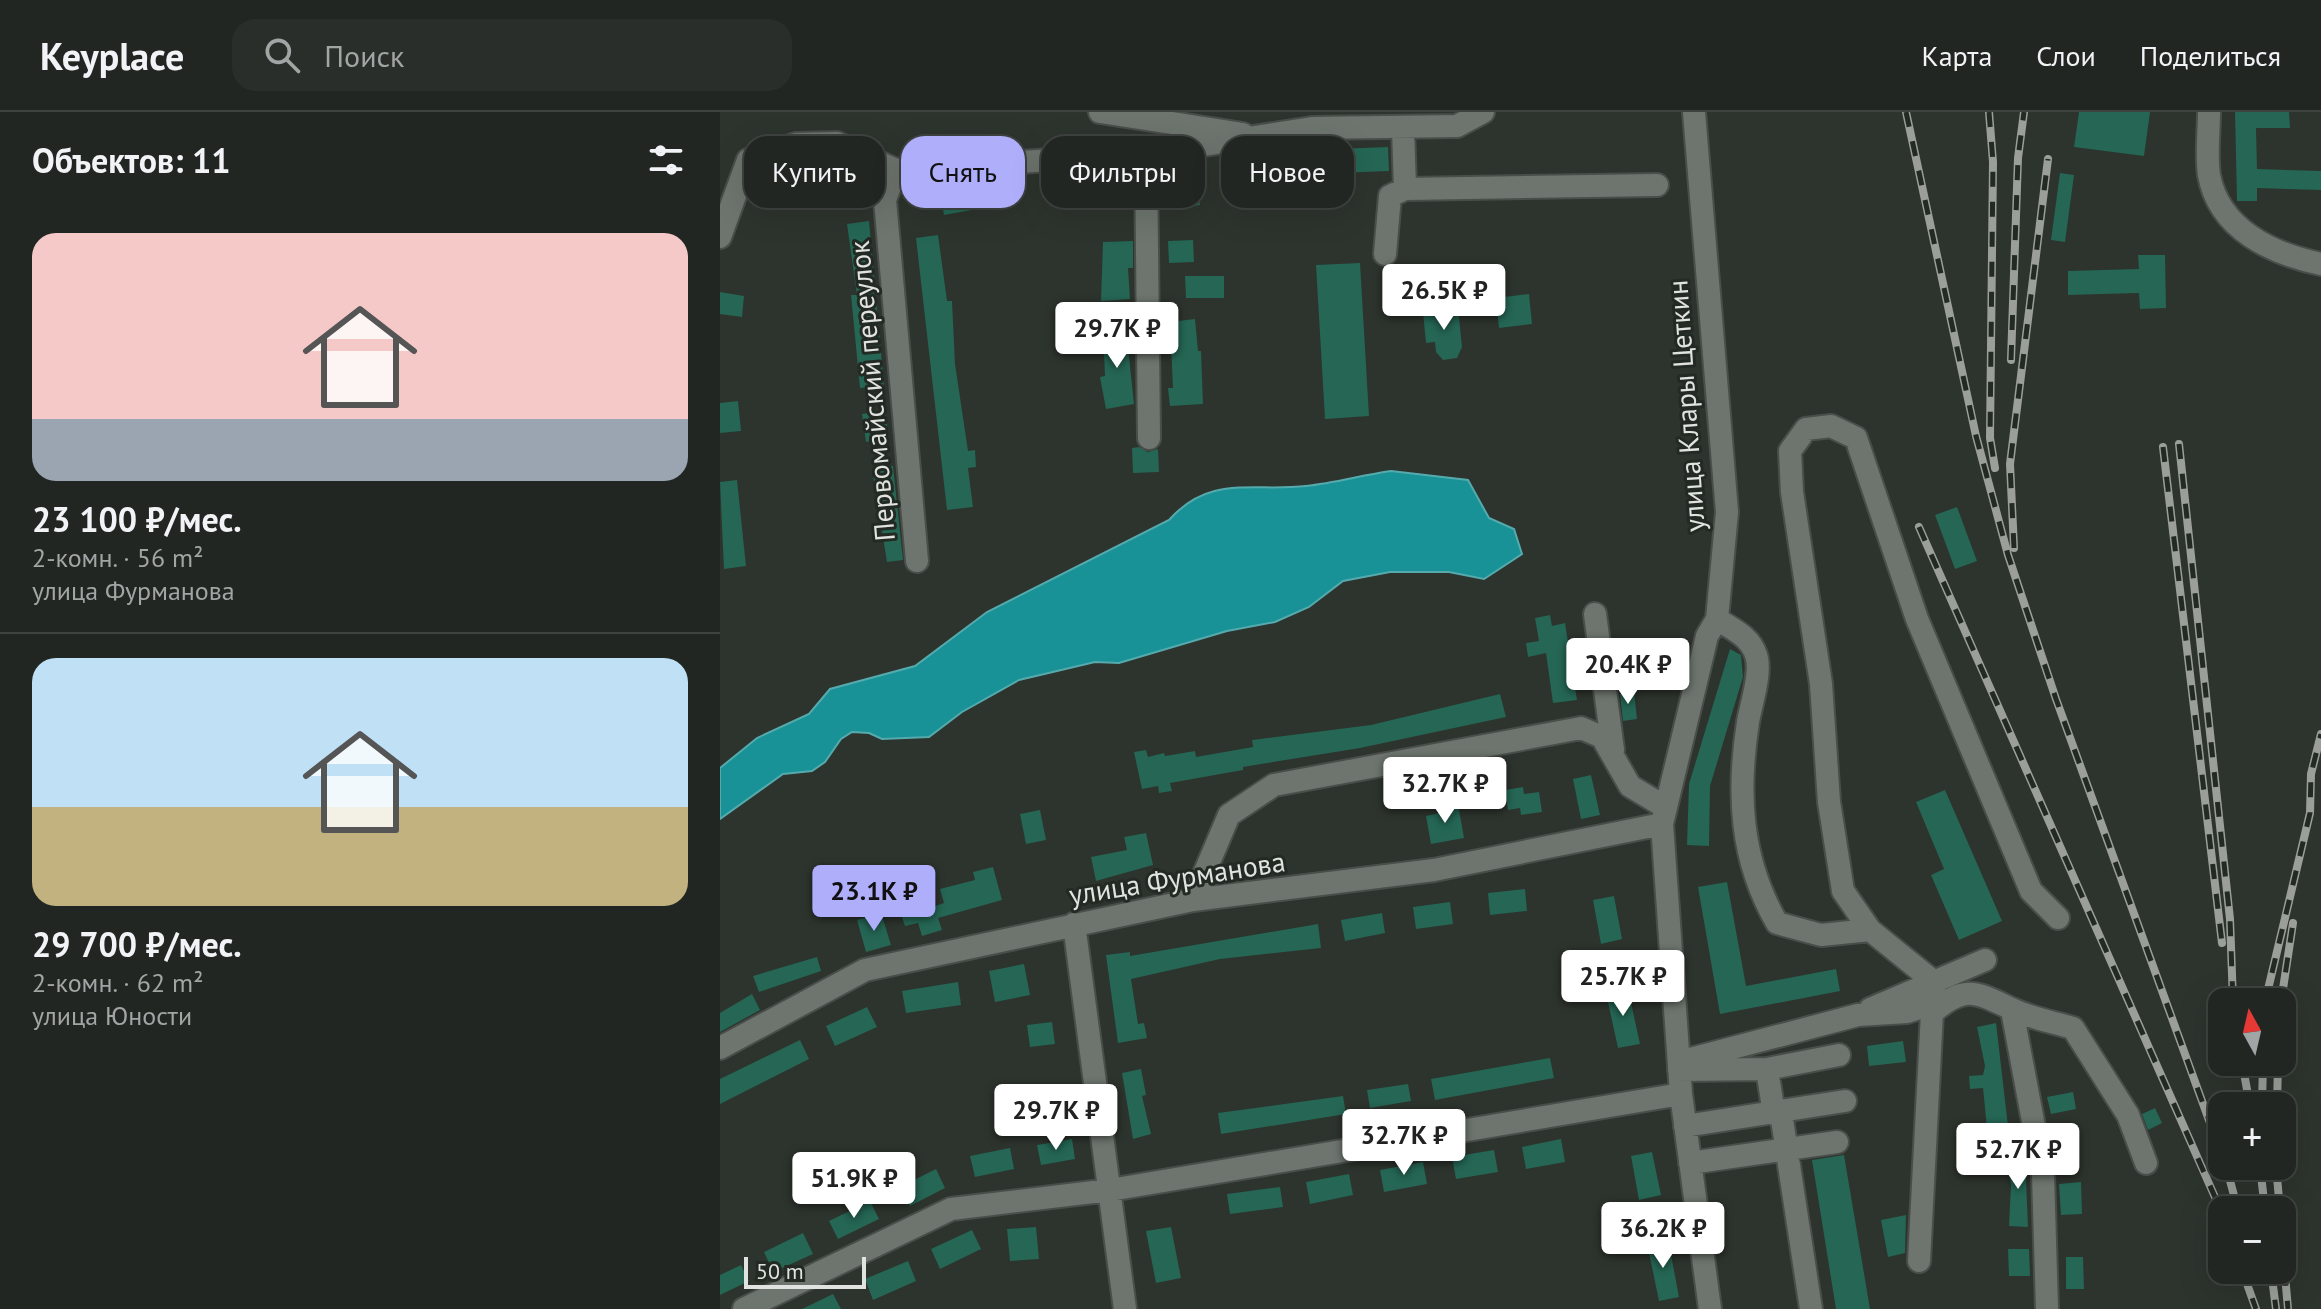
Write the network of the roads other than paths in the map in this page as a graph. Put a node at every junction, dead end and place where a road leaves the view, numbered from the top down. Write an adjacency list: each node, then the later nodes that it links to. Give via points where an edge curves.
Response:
1 (1100, 112): 5 (street)
2 (1483, 112): 6 (street, via 1457,126)
3 (1694, 112): 20 (street, улица Клары Цеткин, via 1727,512)
4 (2209, 112): 16 (street, via 2209,176 2222,209 2248,237 2297,259)
5 (1128, 114): 7 (street)
6 (1403, 128): 8 (street, via 1312,128); 12 (street)
7 (1262, 136)
8 (1273, 136)
9 (1041, 161): 10 (street)
10 (896, 170): 14 (street, via 837,143 796,144 748,160); 18 (street, Первомайский переулок, via 885,200)
11 (1657, 185): 12 (street)
12 (1405, 189): 15 (street, via 1390,196)
13 (1147, 208): 17 (street)
14 (720, 237)
15 (1385, 254)
16 (2321, 262)
17 (1149, 438)
18 (917, 561)
19 (1595, 614): 21 (street)
20 (1717, 619): 22 (street, улица Клары Цеткин, via 1707,636); 26 (street, via 1747,638 1757,657 1740,774 1744,836 1760,894 1777,923 1821,935)
21 (1614, 755): 22 (street, via 1630,786); 23 (street, via 1602,737 1581,728 1274,785 1229,815)
22 (1663, 816): 23 (street, улица Фурманова, via 1434,870); 34 (street, улица Клары Цеткин)
23 (1193, 900): 25 (street, улица Фурманова)
24 (2058, 918): 26 (street, via 2031,891 1917,619 1856,438 1831,426 1806,429 1790,451 1792,492 1821,684 1829,802 1843,891)
25 (1074, 924): 32 (street, улица Фурманова, via 865,970); 44 (street)
26 (1870, 930): 28 (street)
27 (1985, 960): 28 (street)
28 (1933, 981): 31 (street)
29 (1949, 998): 30 (street, via 1971,993 1993,997); 31 (street, via 1907,1012); 45 (street, via 1932,1013)
30 (2012, 1010): 43 (street, via 2073,1028 2128,1115); 50 (street, via 2043,1174)
31 (1858, 1015): 34 (street)
32 (720, 1048)
33 (1839, 1055): 35 (street)
34 (1679, 1066): 35 (street); 36 (street, улица Клары Цеткин)
35 (1767, 1069): 38 (street)
36 (1681, 1094): 39 (street, улица Клары Цеткин); 44 (street)
37 (1845, 1101): 38 (street)
38 (1778, 1114): 39 (street); 41 (street)
39 (1685, 1126): 42 (street, улица Клары Цеткин)
40 (1837, 1142): 41 (street)
41 (1786, 1149): 42 (street); 49 (street)
42 (1690, 1163): 48 (street, улица Клары Цеткин)
43 (2146, 1163)
44 (1110, 1190): 46 (street, via 951,1209); 47 (street)
45 (1919, 1261)
46 (744, 1309)
47 (1125, 1309)
48 (1710, 1309)
49 (1811, 1309)
50 (2047, 1309)

